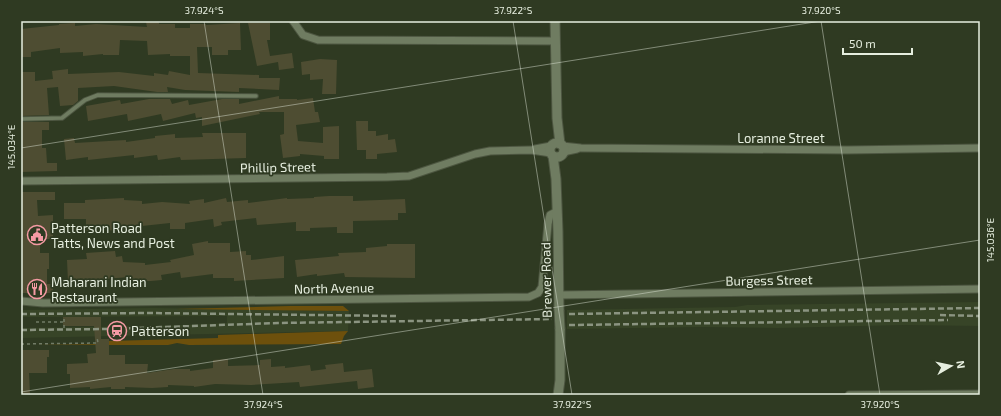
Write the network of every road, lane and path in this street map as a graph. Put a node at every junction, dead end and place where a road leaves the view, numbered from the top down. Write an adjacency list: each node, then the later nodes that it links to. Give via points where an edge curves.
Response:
1 (293, 21): 3 (street, via 303,35 318,40)
2 (555, 21): 3 (street, Brewer Road)
3 (555, 41): 7 (street, Brewer Road)
4 (256, 96): 5 (lane, via 98,95 85,100 62,118)
5 (21, 119)
6 (980, 148): 7 (street, Loranne Street)
7 (557, 150): 8 (street, Phillip Street, via 490,151 402,177); 9 (street, Brewer Road)
8 (21, 181)
9 (556, 212): 11 (street, Brewer Road); 13 (street, North Avenue, via 550,215 548,224 542,287 529,298)
10 (980, 289): 11 (street, Burgess Street)
11 (559, 295): 21 (street, Brewer Road, bridge)
12 (21, 301): 13 (street, North Avenue)
13 (43, 303): 14 (street, North Avenue)
14 (21, 306)
15 (64, 316): 17 (path)
16 (36, 322): 17 (path)
17 (64, 322): 18 (path)
18 (64, 328)
19 (97, 337): 20 (path, via 98,343)
20 (21, 344)
21 (560, 380): 23 (street, Brewer Road); 24 (street, Brewer Road)
22 (980, 394): 25 (street)
23 (558, 395)
24 (562, 395)
25 (848, 395)

